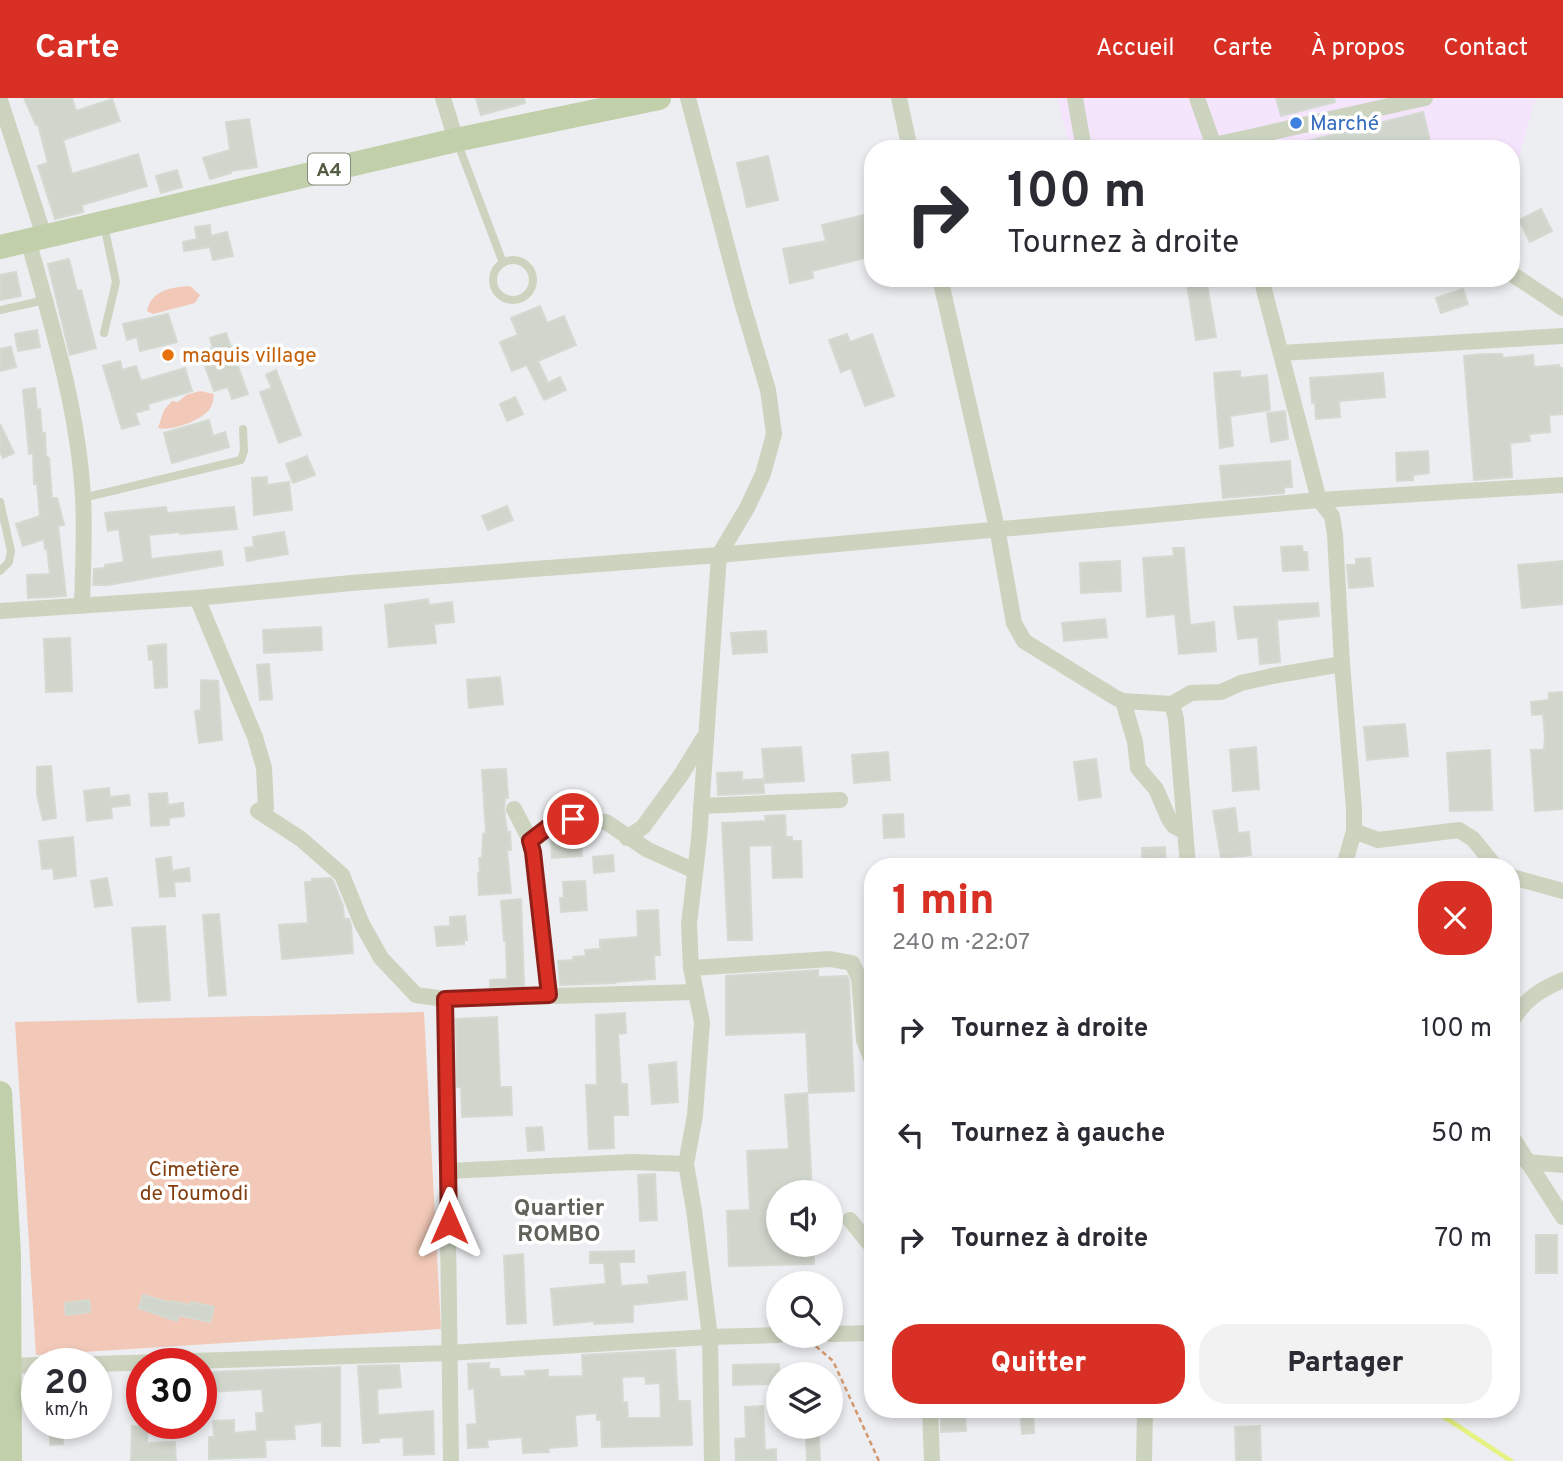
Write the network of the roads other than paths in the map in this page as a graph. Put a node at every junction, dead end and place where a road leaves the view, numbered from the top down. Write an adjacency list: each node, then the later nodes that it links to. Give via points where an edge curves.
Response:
1 (443, 98): 9 (street)
2 (659, 98): 9 (main road, A4)
3 (688, 98): 33 (street, via 768,390 774,435 763,474)
4 (899, 98): 10 (street)
5 (1075, 98): 11 (street)
6 (1197, 98): 12 (street)
7 (1425, 98): 13 (street)
8 (0, 100): 15 (street)
9 (456, 140): 14 (main road, A4); 17 (lane)
10 (908, 140)
11 (1082, 140)
12 (1212, 140)
13 (1244, 140)
14 (103, 222): 15 (main road, A4); 24 (lane, via 116,282)
15 (36, 238): 16 (main road, A4); 21 (street)
16 (0, 247)
17 (503, 263): 17 (lane, via 494,273 494,287 510,300 523,297 532,286 532,273 516,260)
18 (1520, 279): 22 (street)
19 (942, 287): 32 (street)
20 (1263, 287): 26 (street)
21 (45, 300): 23 (lane); 29 (street, via 71,402)
22 (1563, 307)
23 (0, 310)
24 (104, 333)
25 (1563, 336): 26 (street)
26 (1281, 353): 30 (street)
27 (243, 429): 29 (lane, via 241,460)
28 (1563, 485): 30 (street)
29 (83, 498): 36 (street)
30 (1319, 500): 32 (street); 38 (street, via 1332,516 1335,535)
31 (0, 502): 34 (lane, via 11,551 9,562)
32 (997, 528): 33 (street); 39 (street, via 1014,623 1024,641)
33 (719, 555): 35 (street); 41 (street)
34 (0, 570)
35 (197, 598): 36 (street); 59 (street, via 264,768 266,807 258,811 301,839 342,876 381,958 416,995)
36 (82, 605): 37 (street)
37 (0, 611)
38 (1342, 664): 40 (street, via 1241,683 1221,692 1191,693); 46 (street)
39 (1123, 701): 40 (street); 45 (street, via 1138,768 1156,789 1174,826)
40 (1172, 704): 45 (street)
41 (705, 736): 43 (street); 47 (street, via 643,827)
42 (840, 800): 43 (street)
43 (701, 806): 52 (street)
44 (514, 808): 48 (street)
45 (1184, 831): 49 (street)
46 (1354, 831): 50 (street); 51 (street, via 1378,840 1459,830 1473,838)
47 (626, 838): 48 (street, via 610,823 562,820); 52 (street)
48 (530, 841): 58 (street)
49 (1187, 858)
50 (1346, 858)
51 (1489, 858)
52 (695, 871): 55 (street, via 689,924)
53 (1520, 879): 54 (street)
54 (1563, 891)
55 (691, 968): 57 (street); 61 (street, via 830,958 852,963 859,978)
56 (1563, 980): 60 (street, via 1547,986)
57 (696, 992): 58 (street); 65 (street, via 702,1022)
58 (549, 995): 59 (street)
59 (445, 999): 67 (street)
60 (1520, 1010)
61 (864, 1040)
62 (0, 1093): 68 (main road)
63 (1520, 1150): 64 (street)
64 (1527, 1162): 66 (street); 69 (street)
65 (686, 1164): 67 (street, via 632,1162); 75 (street)
66 (1563, 1165)
67 (449, 1171): 76 (street)
68 (3, 1180): 77 (main road)
69 (1563, 1217)
70 (850, 1220): 71 (street)
71 (864, 1237)
72 (864, 1332): 73 (street)
73 (843, 1333)
74 (766, 1335): 75 (street)
75 (710, 1337): 76 (street); 84 (street)
76 (448, 1353): 78 (street); 83 (street)
77 (5, 1361): 79 (main road)
78 (112, 1364)
79 (4, 1399): 82 (main road)
80 (930, 1418): 85 (street)
81 (1145, 1418): 86 (street)
82 (10, 1461)
83 (452, 1461)
84 (712, 1461)
85 (932, 1461)
86 (1143, 1461)

